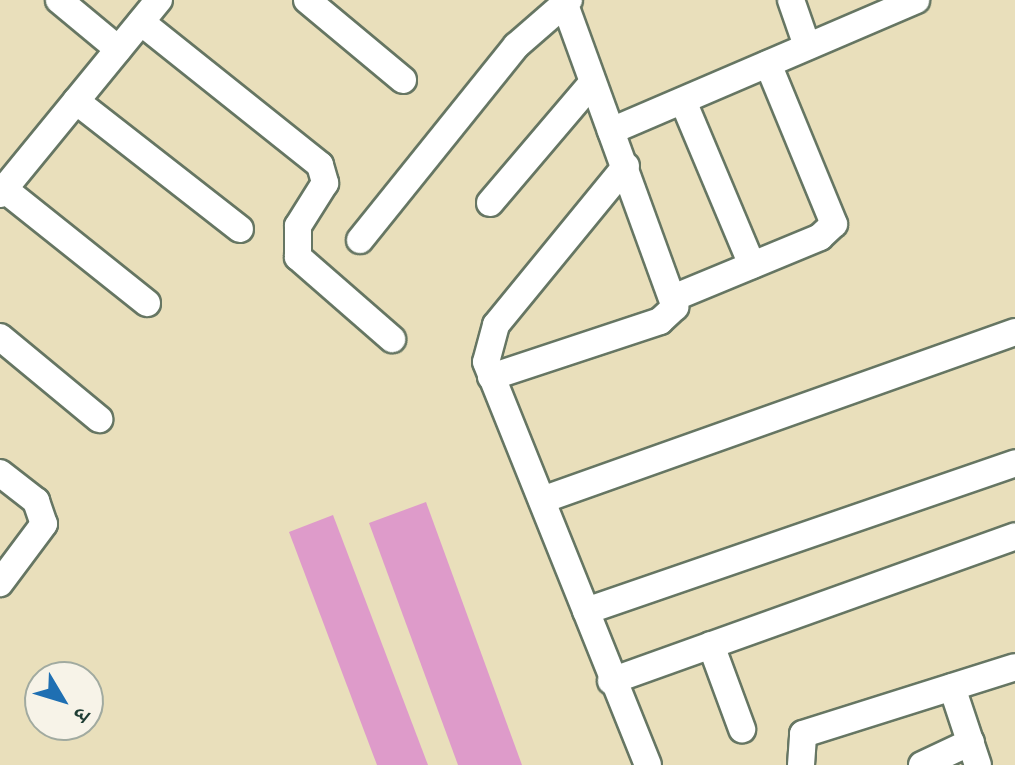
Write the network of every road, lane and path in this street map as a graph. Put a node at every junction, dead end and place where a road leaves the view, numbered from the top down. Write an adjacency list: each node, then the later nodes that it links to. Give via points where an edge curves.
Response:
1 (59, 0): 9 (street)
2 (159, 0): 7 (street)
3 (307, 0): 11 (street)
4 (791, 0): 8 (street)
5 (916, 0): 8 (street)
6 (566, 1): 12 (street); 20 (street, via 516,46)
7 (141, 22): 9 (street); 26 (street, via 320,165 325,183 298,226 298,257)
8 (807, 46): 10 (street)
9 (118, 49): 13 (street)
10 (768, 64): 14 (street); 21 (street, via 834,224 820,237)
11 (403, 80)
12 (592, 83): 15 (street); 18 (street)
13 (76, 101): 17 (street); 19 (street)
14 (683, 101): 15 (street); 21 (street)
15 (611, 131): 16 (street)
16 (626, 166): 22 (street); 27 (street, via 496,325 486,343)
17 (2, 191): 23 (street)
18 (490, 203)
19 (240, 229)
20 (360, 240)
21 (752, 265): 22 (street)
22 (673, 298): 27 (street, via 675,307 660,321)
23 (147, 303)
24 (1015, 332): 31 (street)
25 (0, 337): 28 (street)
26 (392, 339)
27 (491, 377): 31 (street)
28 (99, 419)
29 (1015, 463): 34 (street)
30 (0, 473): 33 (street, via 36,501 44,524)
31 (542, 500): 34 (street)
32 (1015, 536): 35 (street)
33 (0, 583)
34 (586, 611): 37 (street)
35 (711, 645): 37 (street); 39 (street)
36 (1015, 667): 38 (street)
37 (611, 681): 41 (street)
38 (952, 687): 40 (street); 42 (street, via 803,734)
39 (742, 729)
40 (974, 753): 43 (street)
41 (648, 765)
42 (801, 765)
43 (922, 765)

